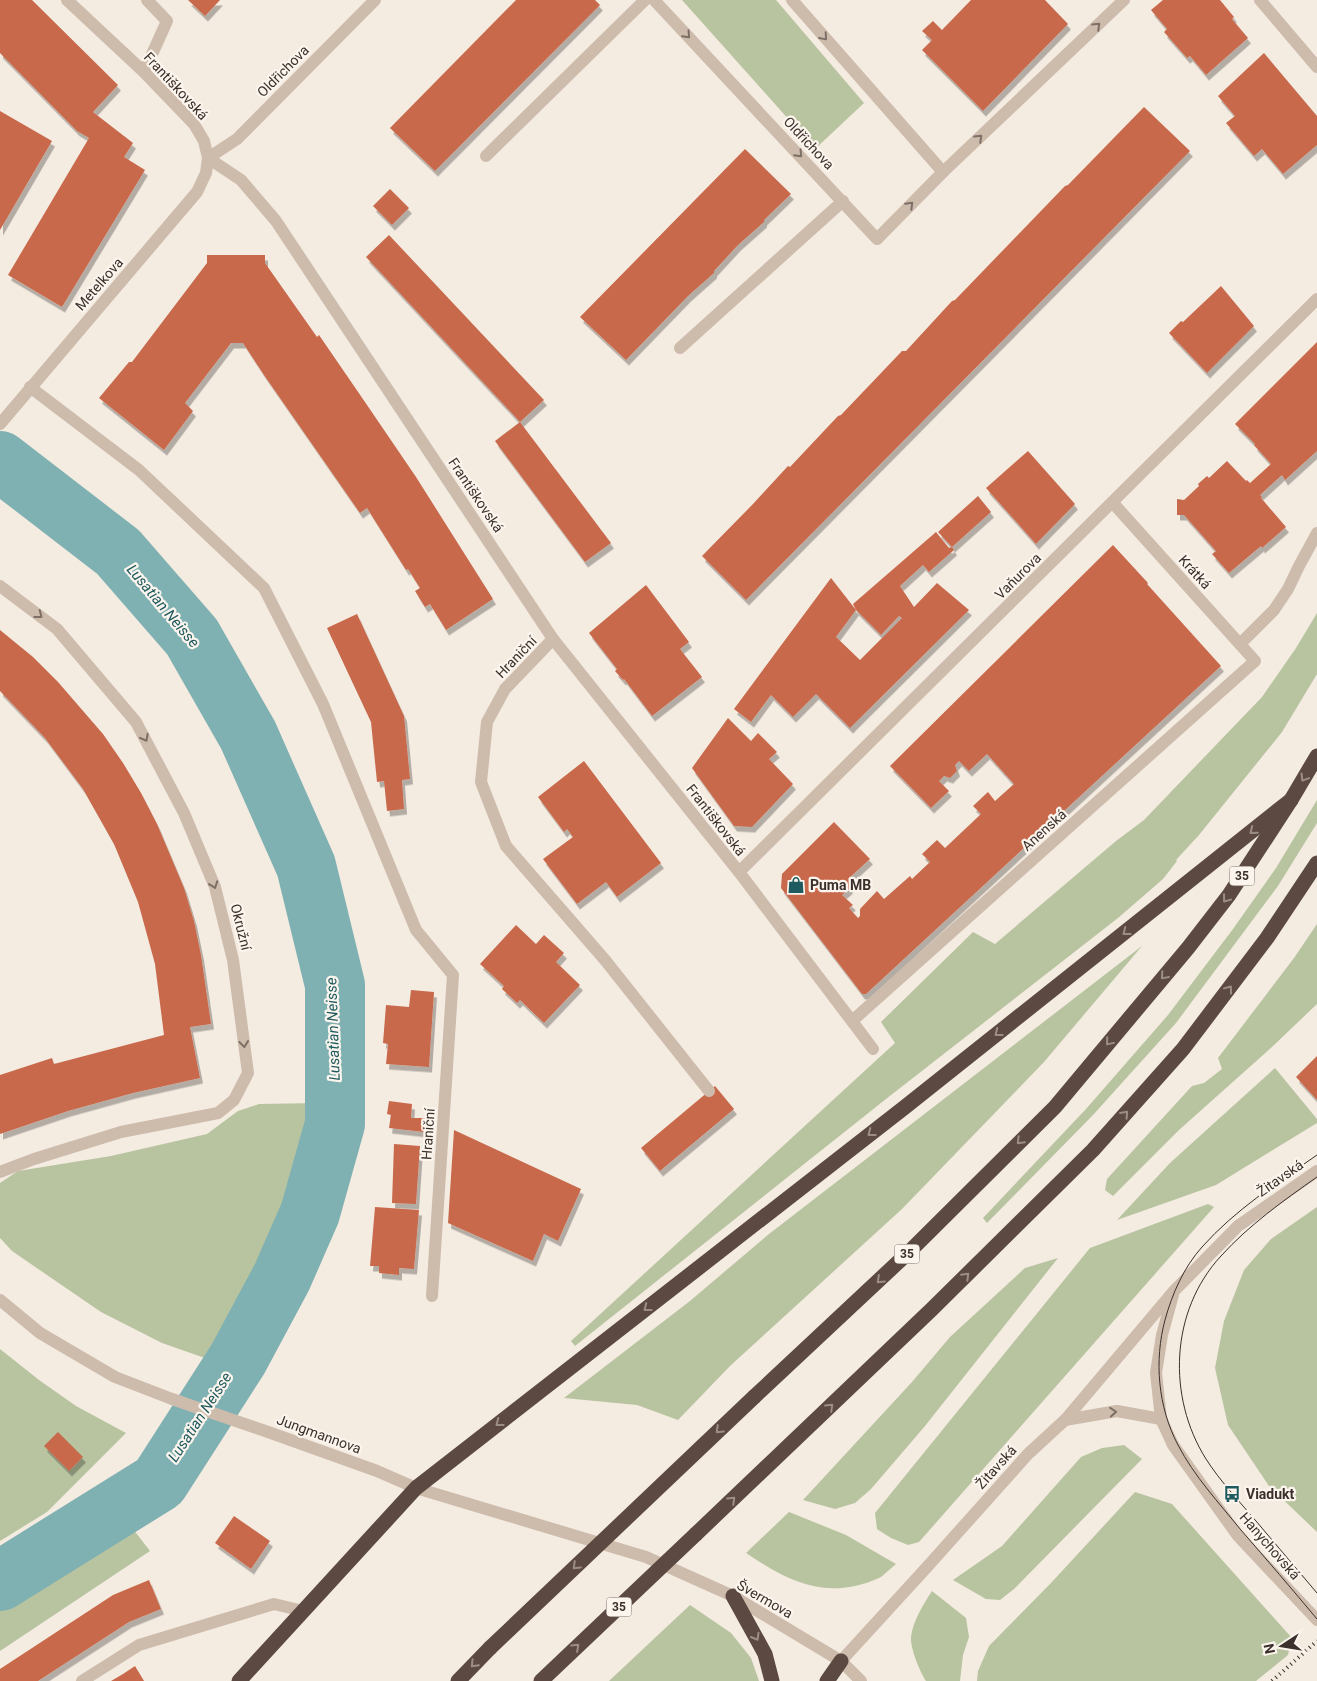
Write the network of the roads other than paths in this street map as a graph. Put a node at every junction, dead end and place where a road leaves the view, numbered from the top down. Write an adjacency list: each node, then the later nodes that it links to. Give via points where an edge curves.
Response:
1 (67, 0): 10 (street, Františkovská)
2 (147, 0): 10 (street, via 167,21)
3 (375, 0): 12 (street, Oldřichova, via 237,139)
4 (646, 0): 11 (street)
5 (654, 0): 14 (street, Oldřichova, one-way to 14)
6 (792, 0): 13 (street, one-way to 13)
7 (1124, 0): 13 (street, Oldřichova, one-way to 7)
8 (1260, 0): 9 (street)
9 (1317, 67)
10 (144, 72): 12 (street, Františkovská, via 194,124 204,141)
11 (486, 156)
12 (208, 158): 17 (street, Metelkova, via 206,173 197,192); 22 (street, Františkovská, via 241,180 276,221)
13 (944, 172): 14 (street, Oldřichova, one-way to 13, via 876,239)
14 (843, 202): 16 (street)
15 (1317, 299): 19 (street, Vaňurova)
16 (680, 348)
17 (30, 388): 18 (street, Metelkova); 35 (street, Hraniční, via 138,470 264,588 323,704 416,930 453,975)
18 (2, 422)
19 (1113, 503): 23 (street, Krátká); 28 (street, Vaňurova)
20 (1317, 533): 23 (street, via 1274,610)
21 (0, 586): 33 (street, Okružní, one-way to 33, via 57,628 136,722 184,813 215,887 233,960 248,1073 234,1100 218,1112 121,1132)
22 (553, 639): 28 (street, Františkovská); 31 (street, Hraniční, via 505,689 486,722 481,782 506,846 605,960)
23 (1240, 644): 24 (street, Krátká)
24 (1255, 661): 29 (street, Anenská)
25 (1317, 756): 26 (highway, 35, one-way to 26)
26 (1291, 800): 39 (highway, one-way to 39); 47 (highway, 35, one-way to 47, bridge, via 1230,895 1055,1107 909,1252)
27 (1317, 863): 48 (highway, 35, one-way to 27, bridge, via 938,1303 1093,1150 1184,1049 1267,938)
28 (739, 872): 29 (street, Františkovská)
29 (852, 1021): 30 (street, Františkovská)
30 (873, 1049)
31 (709, 1091)
32 (1317, 1171): 34 (street, Žitavská, via 1238,1226)
33 (0, 1172)
34 (1173, 1292): 37 (street, Žitavská, via 1156,1373); 38 (street, Žitavská)
35 (432, 1296)
36 (0, 1300): 39 (street, Jungmannova, via 40,1334 115,1377)
37 (1161, 1419): 38 (street, one-way to 37, via 1117,1411); 43 (street, Hanychovská, via 1173,1446 1238,1536)
38 (1065, 1420): 44 (street, Žitavská, via 1028,1454)
39 (416, 1488): 40 (street, Jungmannova); 42 (highway)
40 (646, 1557): 41 (street, Švermova)
41 (733, 1596): 44 (street, Švermova); 49 (highway, one-way to 49, via 765,1654)
42 (303, 1611): 45 (street, via 274,1604 139,1645); 46 (highway)
43 (1317, 1620)
44 (840, 1661): 50 (highway); 51 (street, Švermova)
45 (82, 1681)
46 (239, 1681)
47 (458, 1681)
48 (541, 1681)
49 (772, 1681)
50 (827, 1681)
51 (861, 1681)

